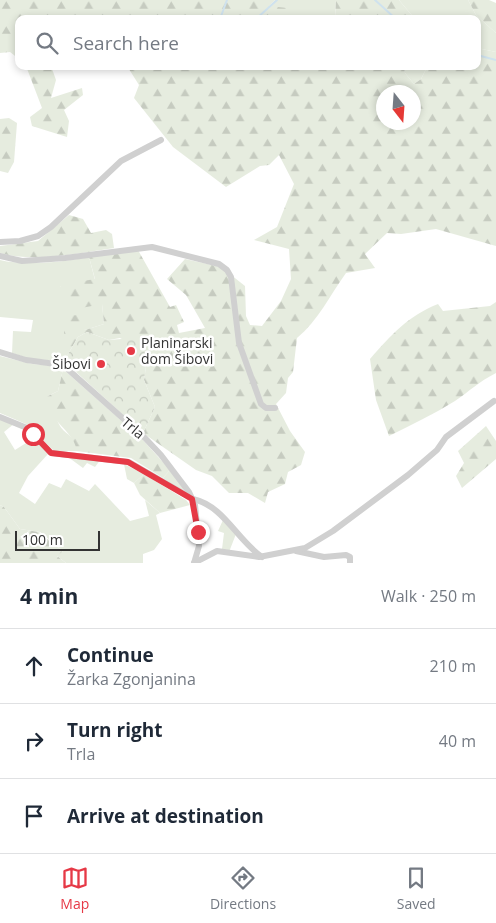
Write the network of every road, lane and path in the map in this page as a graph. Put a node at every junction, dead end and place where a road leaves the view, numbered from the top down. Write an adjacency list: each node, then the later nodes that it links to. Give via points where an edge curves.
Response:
1 (161, 140): 2 (street, via 121,161 52,227 38,236)
2 (0, 242)
3 (0, 256): 6 (street, via 22,260 65,258 140,246 219,264 231,277 238,343 261,404)
4 (0, 352): 8 (street, Trla, via 26,360 58,362 66,368 145,438 175,472)
5 (494, 401): 9 (street, via 446,437 437,450 408,475 333,531)
6 (275, 408)
7 (0, 417): 8 (street, via 27,428 51,453 128,462)
8 (192, 499): 10 (street, via 228,521); 11 (street, Trla, via 198,532)
9 (296, 551): 10 (street); 12 (street, via 324,557 346,555 350,557)
10 (262, 557): 11 (street, via 216,551)
11 (194, 563)
12 (350, 563)

